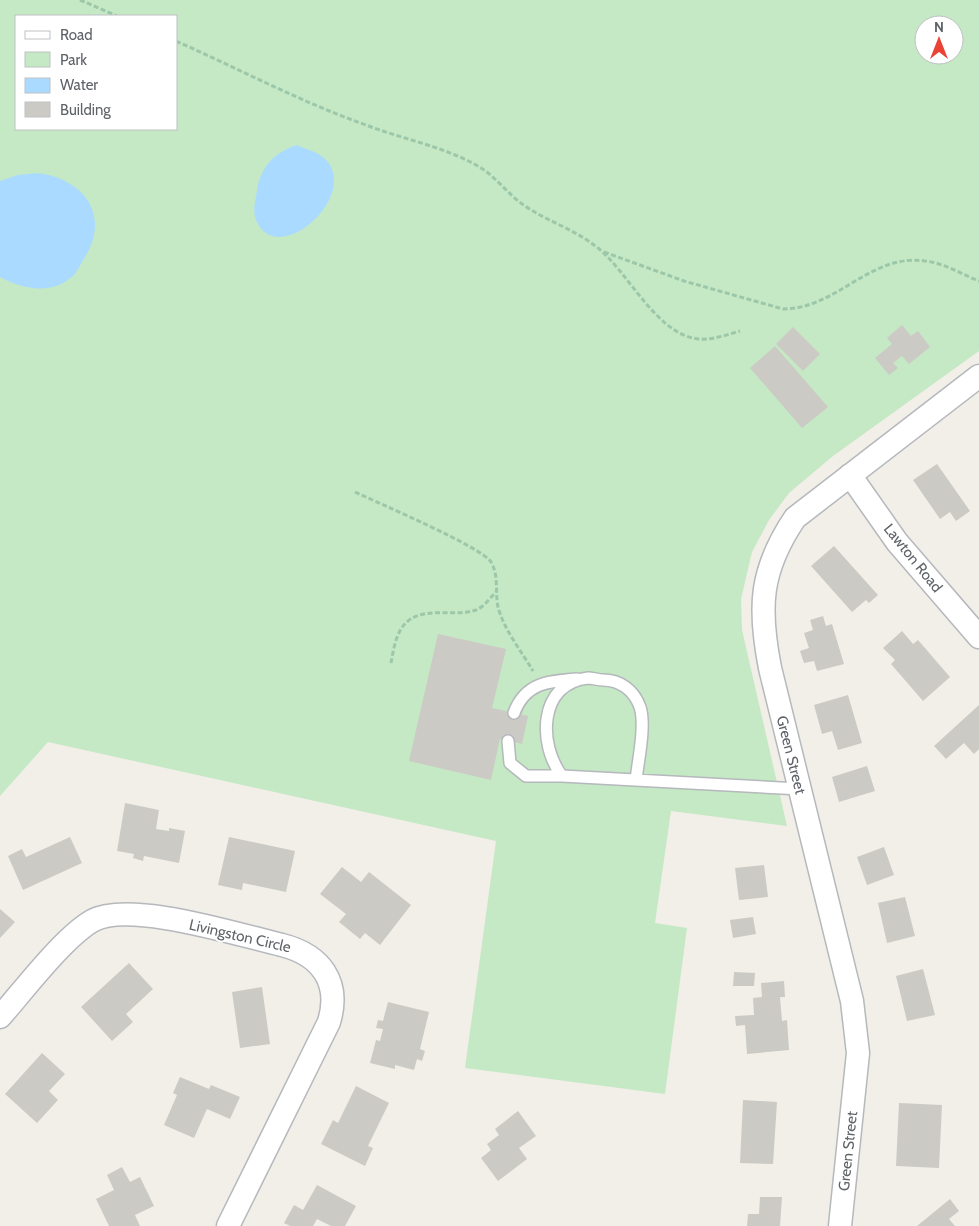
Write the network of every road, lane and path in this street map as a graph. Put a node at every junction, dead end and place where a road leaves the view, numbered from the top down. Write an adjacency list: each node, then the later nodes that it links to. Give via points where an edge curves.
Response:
1 (80, 0): 2 (path)
2 (115, 15)
3 (178, 42): 4 (path, via 366,125 474,164 488,171 524,206)
4 (602, 251): 5 (path, via 684,281 783,309 793,309 833,296 880,266 901,261 933,262); 6 (path, via 666,323 698,339)
5 (979, 281)
6 (740, 331)
7 (979, 376): 8 (street, Green Street)
8 (850, 475): 11 (street, Lawton Road, via 897,542); 19 (street, Green Street, via 796,518 777,547 763,591 765,644)
9 (355, 492): 10 (path, via 482,552 494,568)
10 (496, 592): 12 (path, via 478,610 422,614 408,622 398,634); 14 (path, via 502,618)
11 (979, 638)
12 (390, 662)
13 (589, 678): 14 (lane); 17 (lane, via 561,691 546,719 548,747); 18 (lane, via 618,681 640,707)
14 (541, 685): 15 (lane, via 524,693)
15 (514, 713)
16 (508, 741): 17 (lane, via 510,762 519,772 535,776)
17 (562, 776): 18 (lane)
18 (636, 780): 19 (lane)
19 (800, 789): 21 (street, Green Street, via 857,1028)
20 (0, 1017): 22 (street, Livingston Circle, via 75,934 94,920 111,914 149,914 282,945 317,962 331,986 329,1022)
21 (846, 1220)
22 (228, 1226)

